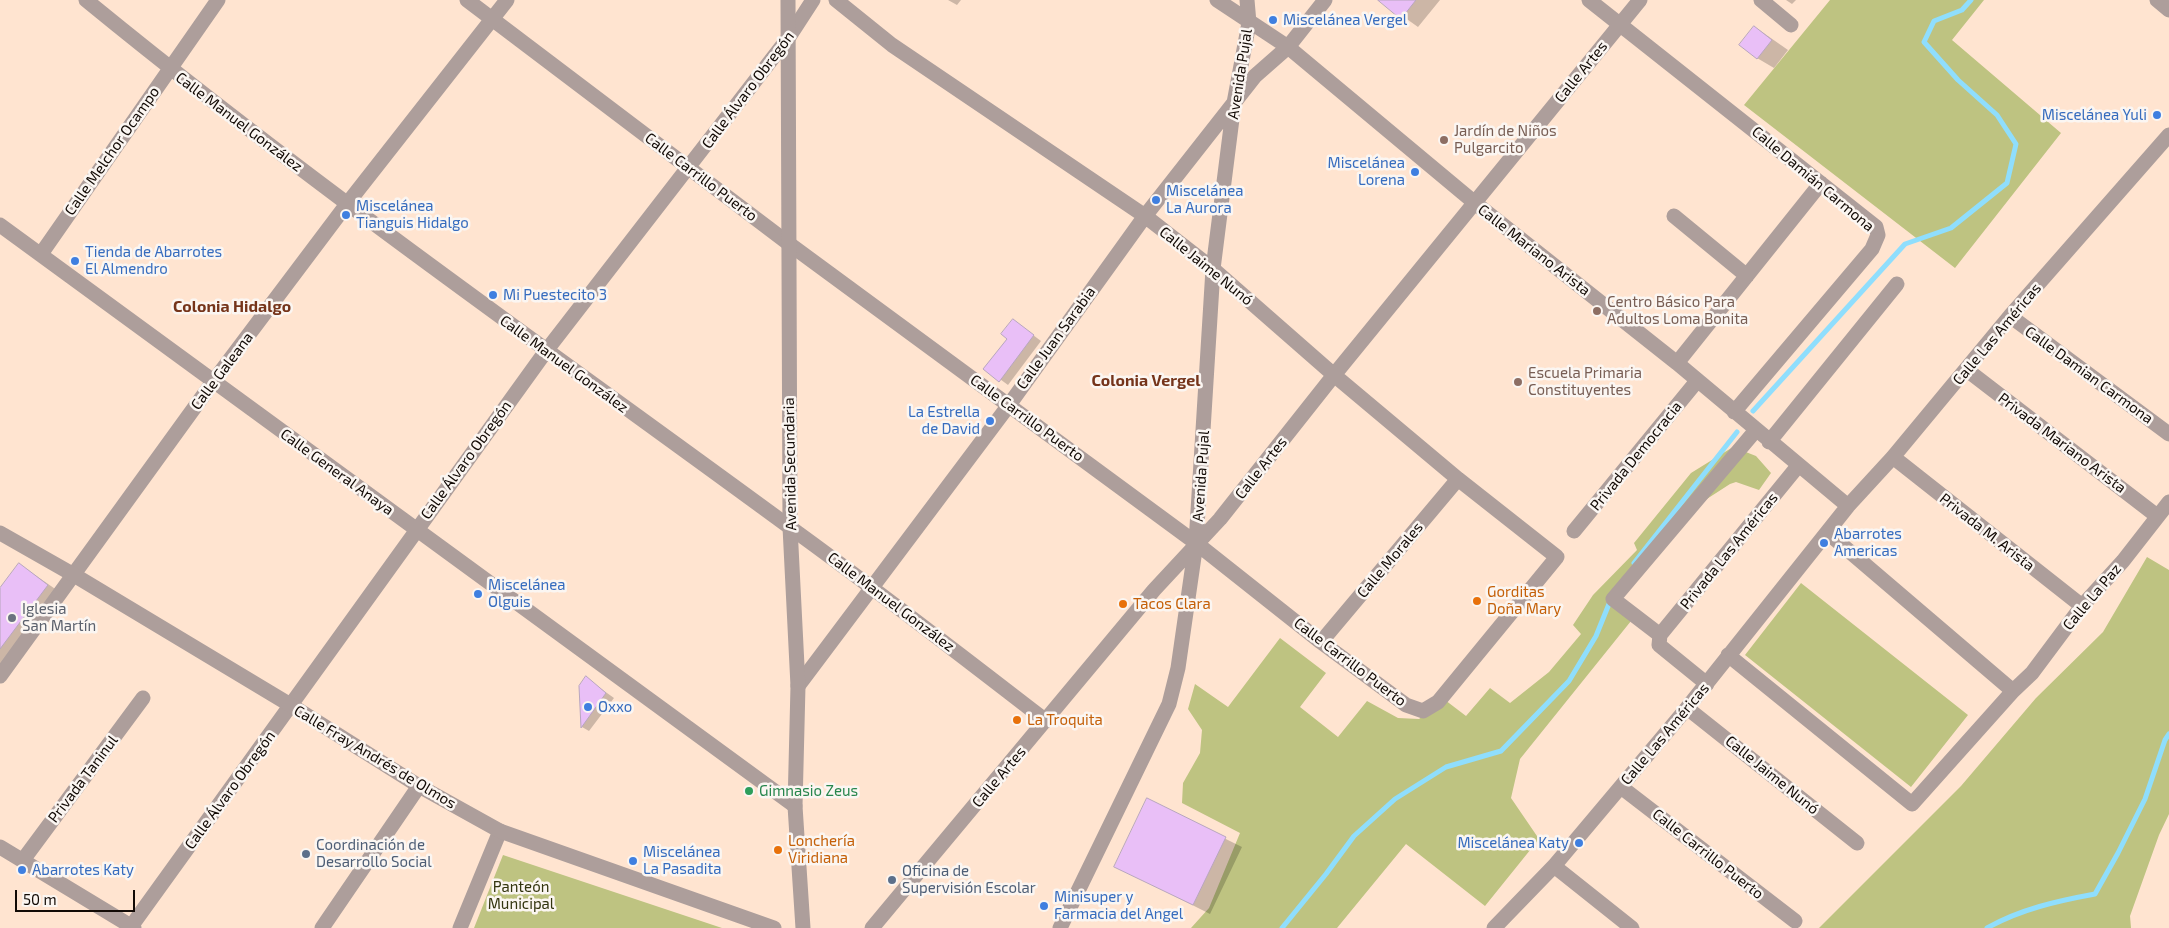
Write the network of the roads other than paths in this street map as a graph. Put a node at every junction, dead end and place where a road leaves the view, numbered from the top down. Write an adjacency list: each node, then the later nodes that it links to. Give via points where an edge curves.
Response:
1 (86, 0): 22 (street, Calle Manuel González)
2 (218, 0): 22 (street, Calle Melchor Ocampo)
3 (467, 0): 16 (street, Calle Carrillo Puerto)
4 (507, 0): 16 (street, Calle Galeana)
5 (788, 0): 20 (street, Avenida Secundaria)
6 (813, 0): 20 (street, Calle Álvaro Obregón)
7 (836, 0): 29 (street, Calle Jaime Nunó, via 892,45)
8 (1218, 0): 17 (street, Calle Mariano Arista)
9 (1247, 0): 17 (street, Avenida Pujal)
10 (1325, 0): 21 (street, Calle Juan Sarabia)
11 (1589, 0): 18 (street, Calle Damián Carmona)
12 (1640, 0): 18 (street, Calle Artes)
13 (1760, 0): 19 (street)
14 (2157, 0): 15 (street)
15 (2169, 10)
16 (493, 20): 25 (street, Calle Carrillo Puerto); 28 (street, Calle Galeana)
17 (1249, 23): 21 (street, Calle Mariano Arista); 23 (street, Avenida Pujal)
18 (1620, 23): 26 (street, Calle Damián Carmona); 27 (street, Calle Artes)
19 (1791, 25)
20 (789, 37): 25 (street, Calle Álvaro Obregón); 32 (street, Avenida Secundaria)
21 (1288, 47): 23 (street, Calle Juan Sarabia, via 1255,76); 27 (street, Calle Mariano Arista)
22 (170, 69): 28 (street, Calle Manuel González); 33 (street, Calle Melchor Ocampo)
23 (1234, 103): 29 (street, Calle Juan Sarabia); 34 (street, Avenida Pujal)
24 (2169, 135): 37 (street, Calle Las Américas)
25 (689, 168): 32 (street, Calle Carrillo Puerto); 38 (street, Calle Álvaro Obregón)
26 (1821, 184): 35 (street); 45 (street, Calle Damián Carmona, via 1876,227 1878,235 1872,249)
27 (1475, 203): 39 (street, Calle Mariano Arista); 41 (street, Calle Artes)
28 (347, 204): 38 (street, Calle Manuel González); 43 (street, Calle Galeana)
29 (1145, 216): 34 (street, Calle Jaime Nunó); 44 (street, Calle Juan Sarabia)
30 (1674, 216): 35 (street)
31 (0, 225): 33 (street, Calle General Anaya)
32 (788, 243): 44 (street, Calle Carrillo Puerto); 55 (street, Avenida Secundaria)
33 (41, 254): 43 (street, Calle General Anaya)
34 (1214, 269): 41 (street, Calle Jaime Nunó); 60 (street, Avenida Pujal)
35 (1747, 276): 39 (street)
36 (1898, 284): 48 (street)
37 (2010, 316): 40 (street, Calle Las Américas); 47 (street, Calle Damian Carmona)
38 (546, 351): 55 (street, Calle Manuel González); 56 (street, Calle Álvaro Obregón)
39 (1677, 363): 42 (street, Calle Mariano Arista)
40 (1967, 370): 49 (street, Calle Las Américas); 54 (street, Privada Mariano Arista)
41 (1334, 375): 51 (street, Calle Jaime Nunó); 60 (street, Calle Artes, via 1220,519)
42 (1697, 381): 45 (street, Calle Mariano Arista); 57 (street, Privada Democracia)
43 (213, 382): 56 (street, Calle General Anaya); 62 (street, Calle Galeana)
44 (1009, 404): 60 (street, Calle Carrillo Puerto); 63 (street, Calle Juan Sarabia)
45 (1734, 412): 46 (street, Calle Mariano Arista)
46 (1756, 430): 48 (street, Calle Mariano Arista); 65 (street, via 1612,599)
47 (2169, 434)
48 (1769, 442): 50 (street, Calle Mariano Arista)
49 (1893, 457): 53 (street, Calle Las Américas); 64 (street, Privada M. Arista)
50 (1798, 466): 53 (street, Calle Mariano Arista); 65 (street, Privada Las Américas)
51 (1458, 478): 61 (street, Calle Jaime Nunó); 66 (street, Calle Morales)
52 (2169, 502): 54 (street, Calle La Paz)
53 (1848, 506): 59 (street, Calle Las Américas)
54 (2157, 516): 64 (street, Calle La Paz, via 2123,561)
55 (790, 527): 63 (street, Calle Manuel González); 70 (street, Avenida Secundaria)
56 (416, 529): 73 (street, Calle Álvaro Obregón); 78 (street, Calle General Anaya)
57 (1574, 532)
58 (0, 533): 62 (street, Calle Fray Andrés de Olmos)
59 (1828, 533): 67 (street, Calle Las Américas); 71 (street)
60 (1196, 543): 66 (street, Calle Carrillo Puerto); 75 (street, Calle Artes); 91 (street, Avenida Pujal, via 1178,668 1169,704)
61 (1558, 557): 66 (street, Calle Carrillo Puerto, via 1438,702 1423,711 1406,705)
62 (74, 575): 68 (street, Calle Galeana); 73 (street, Calle Fray Andrés de Olmos)
63 (871, 586): 70 (street, Calle Juan Sarabia); 75 (street, Calle Manuel González)
64 (2082, 606): 71 (street, Calle La Paz, via 2032,673)
65 (1660, 635): 69 (street, via 1659,645)
66 (1321, 642)
67 (1728, 655): 69 (street, Calle Las Américas); 71 (street, via 1912,804)
68 (0, 676)
69 (1707, 684): 74 (street, Calle Las Américas)
70 (798, 686): 78 (street, Avenida Secundaria)
71 (2013, 691)
72 (143, 698): 82 (street, Privada Taninul)
73 (292, 706): 76 (street, Calle Fray Andrés de Olmos); 85 (street, Calle Álvaro Obregón)
74 (1687, 708): 77 (street, Calle Las Américas); 80 (street, Calle Jaime Nunó)
75 (1046, 721): 90 (street, Calle Artes)
76 (419, 786): 79 (street, Calle Fray Andrés de Olmos); 86 (street)
77 (1621, 786): 83 (street, Calle Las Américas); 84 (street, Calle Carrillo Puerto)
78 (795, 806): 89 (street, Avenida Secundaria)
79 (500, 831): 87 (street); 88 (street, Calle Fray Andrés de Olmos)
80 (1857, 843)
81 (0, 847): 82 (street)
82 (23, 860): 85 (street)
83 (1554, 866): 92 (street, Calle Las Américas); 93 (street)
84 (1796, 921)
85 (132, 927)
86 (322, 928)
87 (460, 928)
88 (774, 928)
89 (803, 928)
90 (872, 928)
91 (1060, 928)
92 (1494, 928)
93 (1632, 928)

